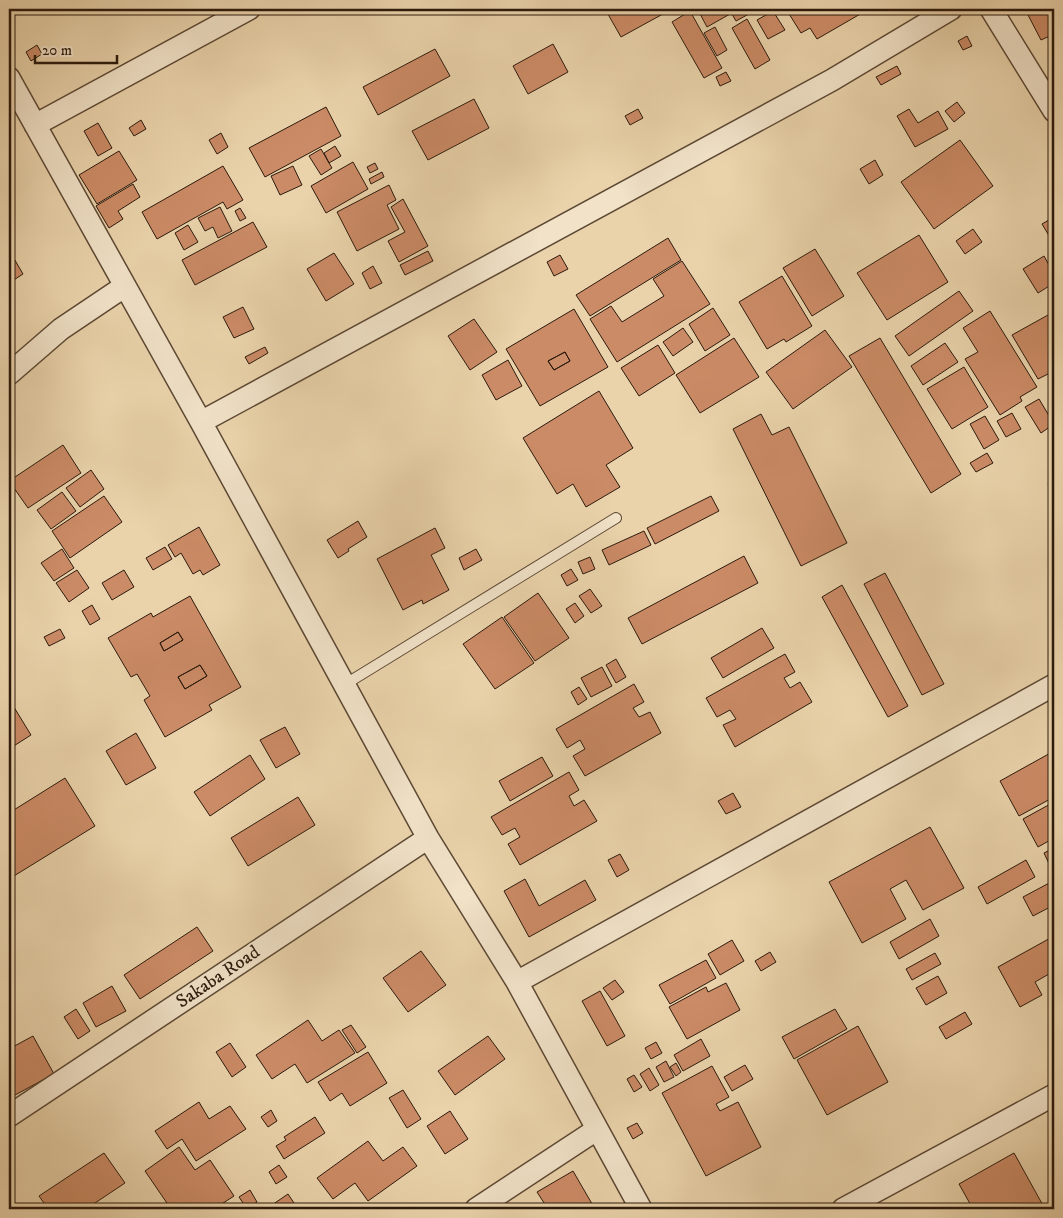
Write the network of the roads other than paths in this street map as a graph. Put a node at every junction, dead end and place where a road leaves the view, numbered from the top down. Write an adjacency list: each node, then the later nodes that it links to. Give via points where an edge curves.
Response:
1 (249, 9): 6 (street)
2 (951, 9): 9 (street, via 832,80)
3 (991, 9): 5 (street)
4 (9, 78): 6 (street)
5 (1054, 111)
6 (35, 125): 7 (street)
7 (125, 286): 8 (street, via 61,329); 9 (street)
8 (9, 374)
9 (201, 422): 11 (street)
10 (616, 518): 11 (lane)
11 (344, 685): 13 (street)
12 (1054, 685): 14 (street)
13 (428, 838): 14 (street); 16 (street, Sakaba Road)
14 (516, 982): 17 (street)
15 (1054, 1094): 20 (street)
16 (9, 1116)
17 (596, 1130): 18 (street); 19 (street)
18 (476, 1209)
19 (641, 1209)
20 (843, 1209)

